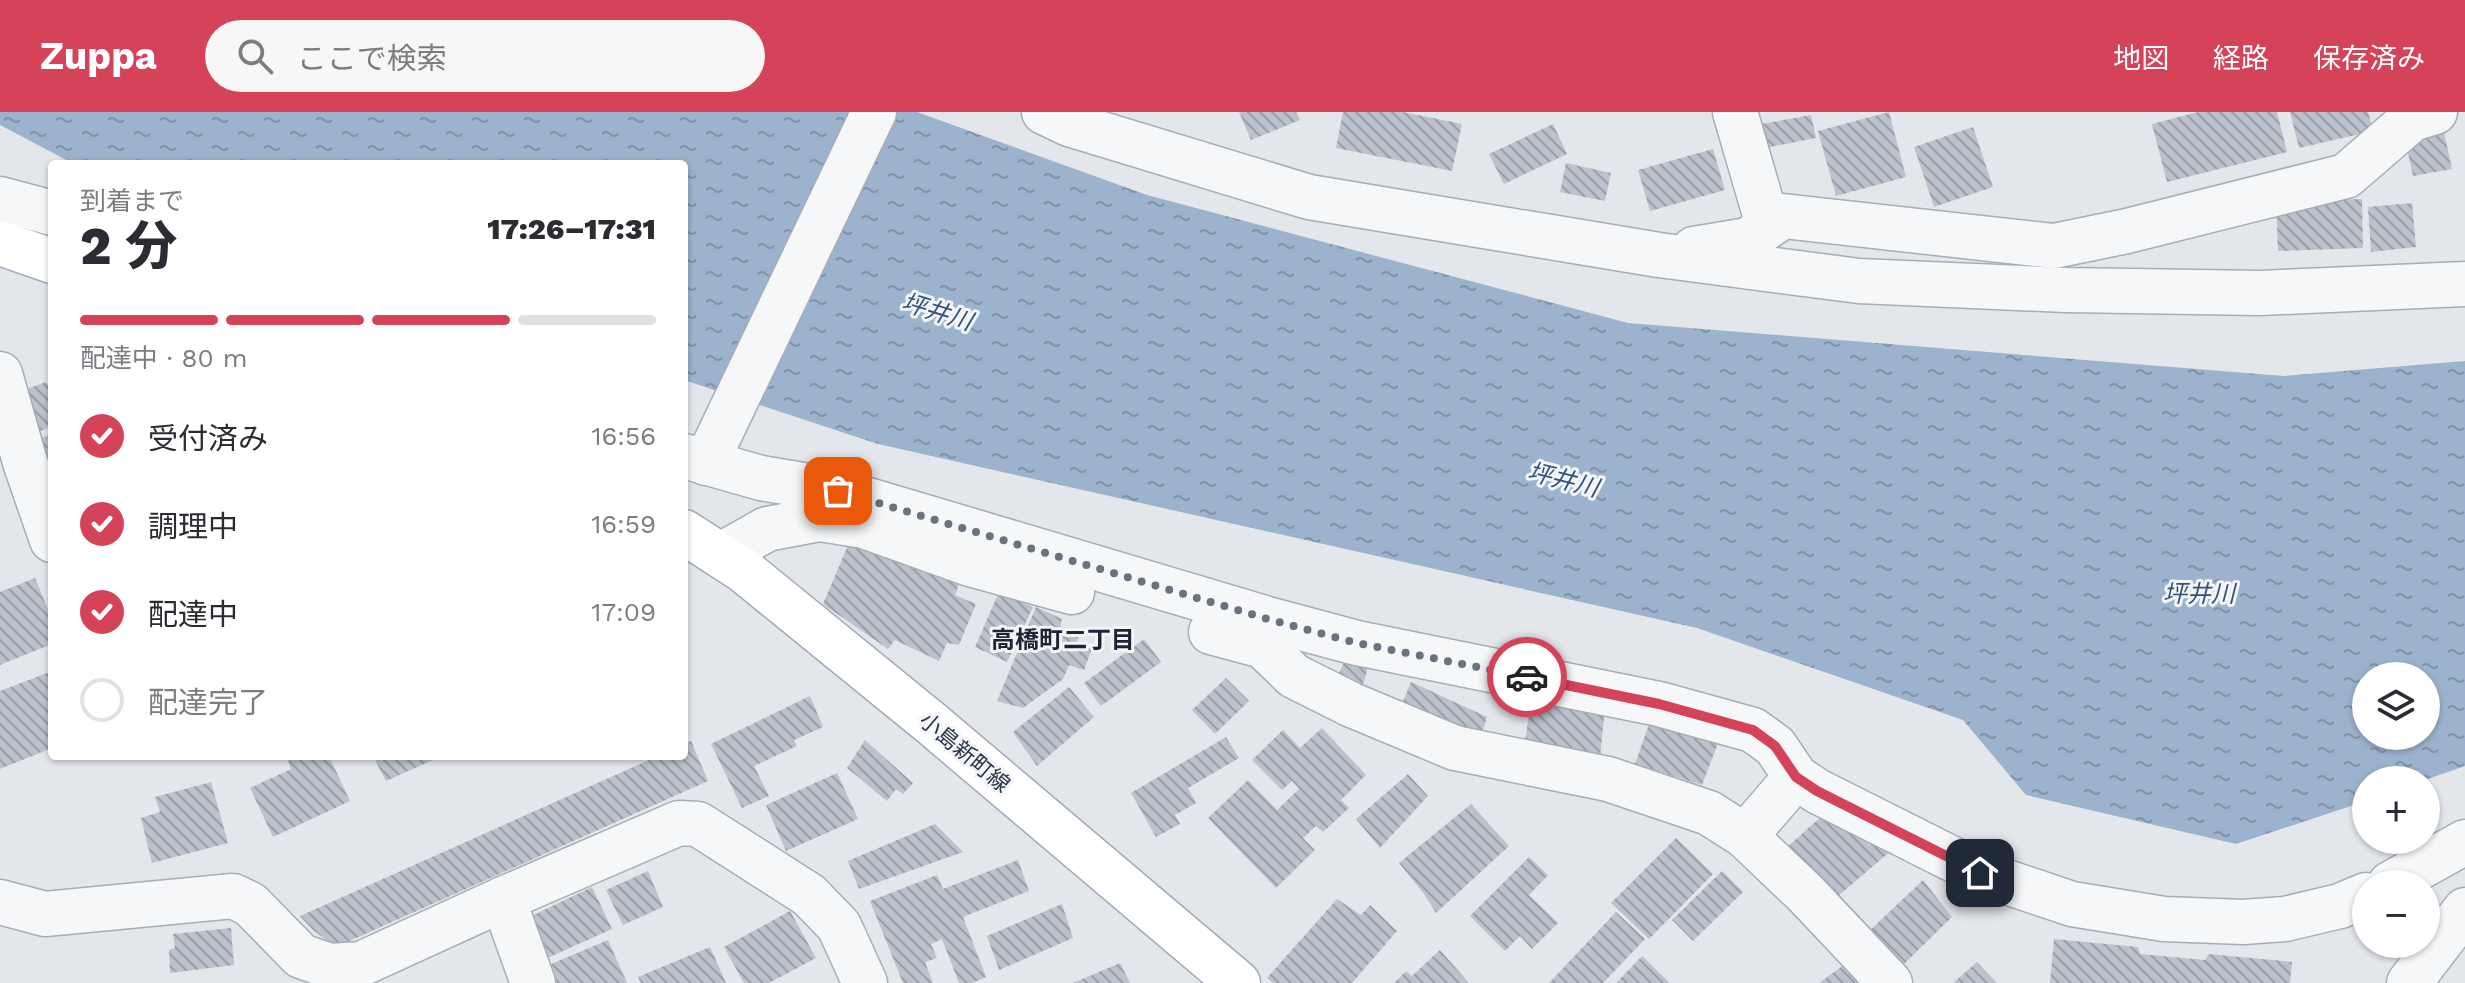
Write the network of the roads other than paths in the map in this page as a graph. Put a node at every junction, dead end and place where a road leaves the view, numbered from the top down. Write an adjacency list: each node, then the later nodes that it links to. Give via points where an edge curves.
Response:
1 (874, 112): 13 (street)
2 (1044, 112): 9 (street, via 1309,197)
3 (1735, 112): 7 (street)
4 (2435, 112): 7 (street, via 2412,119 2346,176 2054,246 1783,216)
5 (0, 199): 6 (street)
6 (48, 212)
7 (1768, 225): 9 (street, via 1748,240)
8 (0, 243): 10 (main road)
9 (1659, 255): 11 (street, via 1859,281 2066,290 2260,293)
10 (48, 260)
11 (2465, 284)
12 (0, 374): 14 (street)
13 (702, 453): 18 (street, via 761,478 838,491)
14 (13, 466): 15 (street)
15 (48, 517)
16 (688, 534): 17 (main road, 小島新町線)
17 (721, 555): 18 (street, via 767,529 820,519 864,526 970,564); 29 (main road, 小島新町線, via 920,714)
18 (1039, 567): 19 (street, via 1357,643 1659,704 1753,730 1775,746); 20 (street, via 1263,646 1294,676 1455,748 1608,779 1709,813)
19 (1796, 777): 20 (street); 24 (street, via 1980,873 2072,904 2164,919 2243,922 2285,919)
20 (1745, 836): 30 (street)
21 (2465, 842): 22 (street)
22 (2415, 870)
23 (503, 899): 25 (street, via 361,964 330,966 301,956 250,904 233,896 45,914); 27 (street); 28 (street, via 679,823 698,824 809,895 839,926)
24 (2352, 901)
25 (0, 902)
26 (2465, 910): 31 (street)
27 (533, 983)
28 (865, 983)
29 (1238, 983)
30 (1890, 983)
31 (2409, 983)

